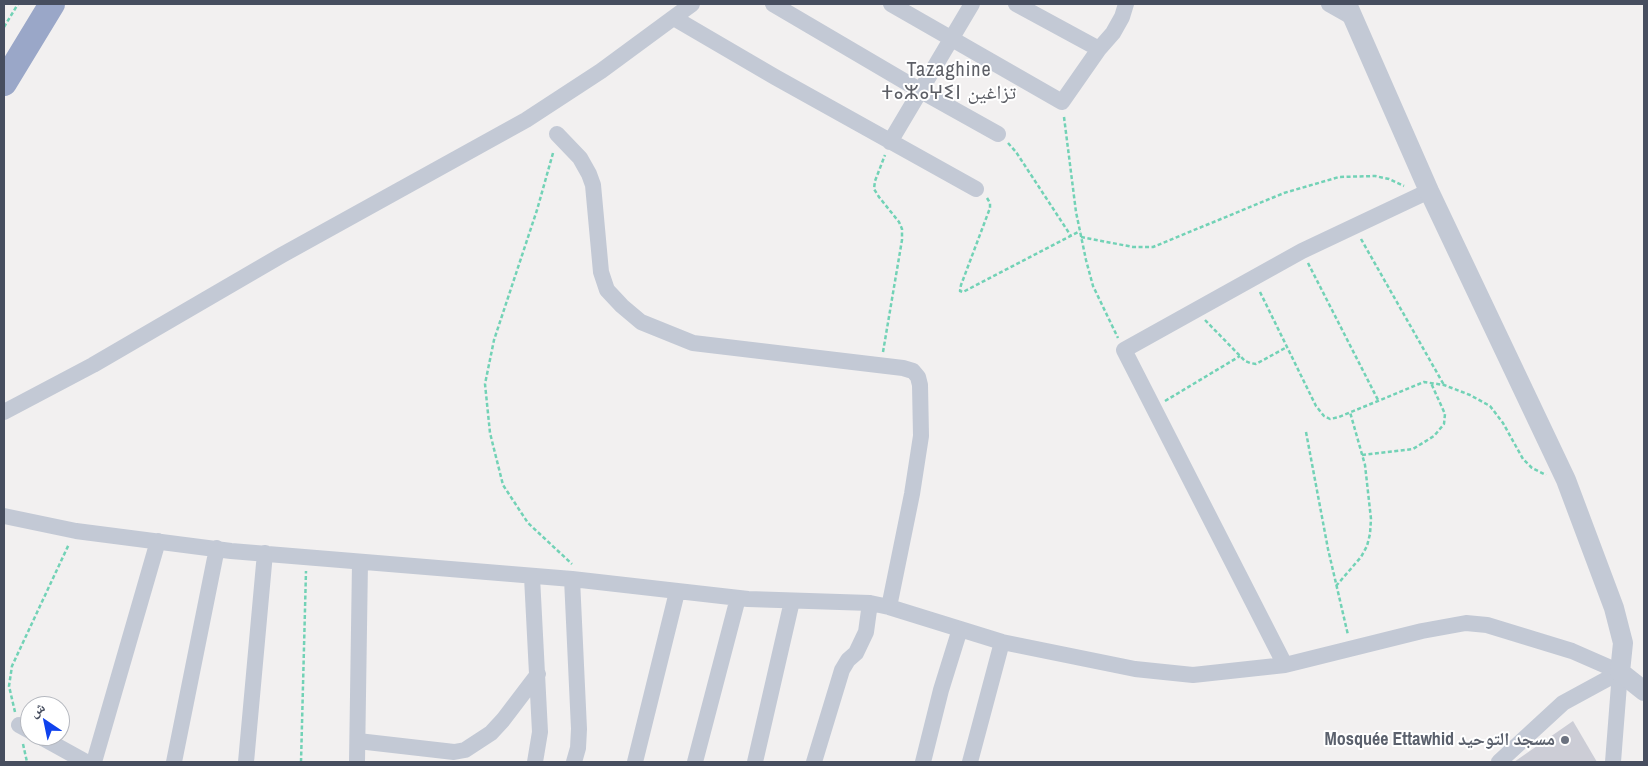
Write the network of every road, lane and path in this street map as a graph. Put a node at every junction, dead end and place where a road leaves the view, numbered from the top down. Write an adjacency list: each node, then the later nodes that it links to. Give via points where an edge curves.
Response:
1 (18, 4): 13 (path)
2 (34, 4): 16 (highway)
3 (52, 4): 17 (highway)
4 (692, 4): 12 (street)
5 (773, 4): 18 (street)
6 (891, 4): 14 (street)
7 (972, 4): 14 (street)
8 (1016, 4): 15 (street)
9 (1126, 4): 15 (street, via 1113,33)
10 (1329, 4): 11 (street)
11 (1349, 10): 24 (street)
12 (674, 18): 22 (street); 40 (street, via 526,120)
13 (4, 27)
14 (952, 39): 18 (street); 19 (street)
15 (1099, 50): 19 (street)
16 (4, 52)
17 (4, 83)
18 (921, 91): 21 (street); 22 (street)
19 (1062, 102): 26 (path)
20 (557, 134): 35 (street, via 580,158 593,186 601,272 607,290 642,322 693,343); 54 (path, via 537,210 494,340 485,384 490,433 503,485 528,523)
21 (998, 134): 27 (path, via 1016,152)
22 (890, 142): 23 (street); 35 (path, via 874,189 900,222 902,240)
23 (976, 189): 27 (path, via 988,199 990,208 960,291)
24 (1424, 194): 25 (street); 28 (path, via 1389,179 1339,177 1284,194 1153,247 1133,247); 44 (street)
25 (1354, 226): 29 (street); 37 (path)
26 (1080, 231): 27 (path); 28 (path)
27 (1070, 236)
28 (1081, 237): 33 (path, via 1093,286)
29 (1302, 251): 30 (street); 38 (path)
30 (1253, 277): 31 (street); 32 (path)
31 (1195, 310): 33 (street); 34 (path)
32 (1287, 347): 34 (path, via 1256,364); 41 (path, via 1320,412 1330,418)
33 (1124, 350): 39 (street)
34 (1240, 356): 39 (path)
35 (881, 366): 60 (street, via 913,371 920,386 921,436)
36 (1431, 382): 37 (path); 38 (path); 43 (path, via 1445,414 1444,424 1434,436 1413,449)
37 (1444, 385): 44 (path, via 1490,406 1532,468)
38 (1378, 400): 41 (path)
39 (1153, 408): 64 (street)
40 (4, 412)
41 (1350, 412): 43 (path)
42 (1306, 432): 55 (path)
43 (1362, 455): 55 (path, via 1371,519 1370,534 1360,557)
44 (1566, 480): 65 (street, via 1614,608 1622,643)
45 (4, 516): 46 (street)
46 (76, 531): 47 (street); 68 (path, via 12,666 9,686)
47 (158, 541): 48 (street); 74 (street)
48 (217, 548): 49 (street); 75 (street)
49 (265, 553): 50 (street); 76 (street)
50 (306, 557): 51 (street); 77 (path)
51 (360, 562): 52 (street); 69 (street)
52 (532, 577): 53 (street); 66 (street)
53 (572, 579): 54 (street); 80 (street, via 579,729)
54 (591, 582): 56 (street)
55 (1336, 586): 63 (path)
56 (677, 592): 57 (street); 81 (street)
57 (738, 598): 58 (street); 82 (street)
58 (792, 601): 59 (street); 83 (street)
59 (870, 603): 60 (street); 84 (street, via 866,632 842,670)
60 (889, 607): 61 (street)
61 (960, 629): 62 (street); 85 (street)
62 (1002, 642): 64 (street, via 1135,669 1193,675); 86 (street)
63 (1352, 648): 64 (street); 65 (street, via 1466,623 1487,625 1572,651)
64 (1285, 665)
65 (1620, 672): 67 (street); 87 (street, via 1563,703); 88 (street)
66 (538, 674): 69 (street, via 491,733 465,750 454,752); 79 (street, via 540,732)
67 (1644, 691)
68 (20, 717)
69 (358, 741): 78 (street)
70 (26, 746): 72 (path)
71 (57, 746): 73 (street)
72 (27, 762)
73 (86, 762)
74 (94, 762)
75 (174, 762)
76 (246, 762)
77 (301, 762)
78 (357, 762)
79 (535, 762)
80 (574, 762)
81 (635, 762)
82 (695, 762)
83 (755, 762)
84 (814, 762)
85 (923, 762)
86 (970, 762)
87 (1500, 762)
88 (1614, 762)

